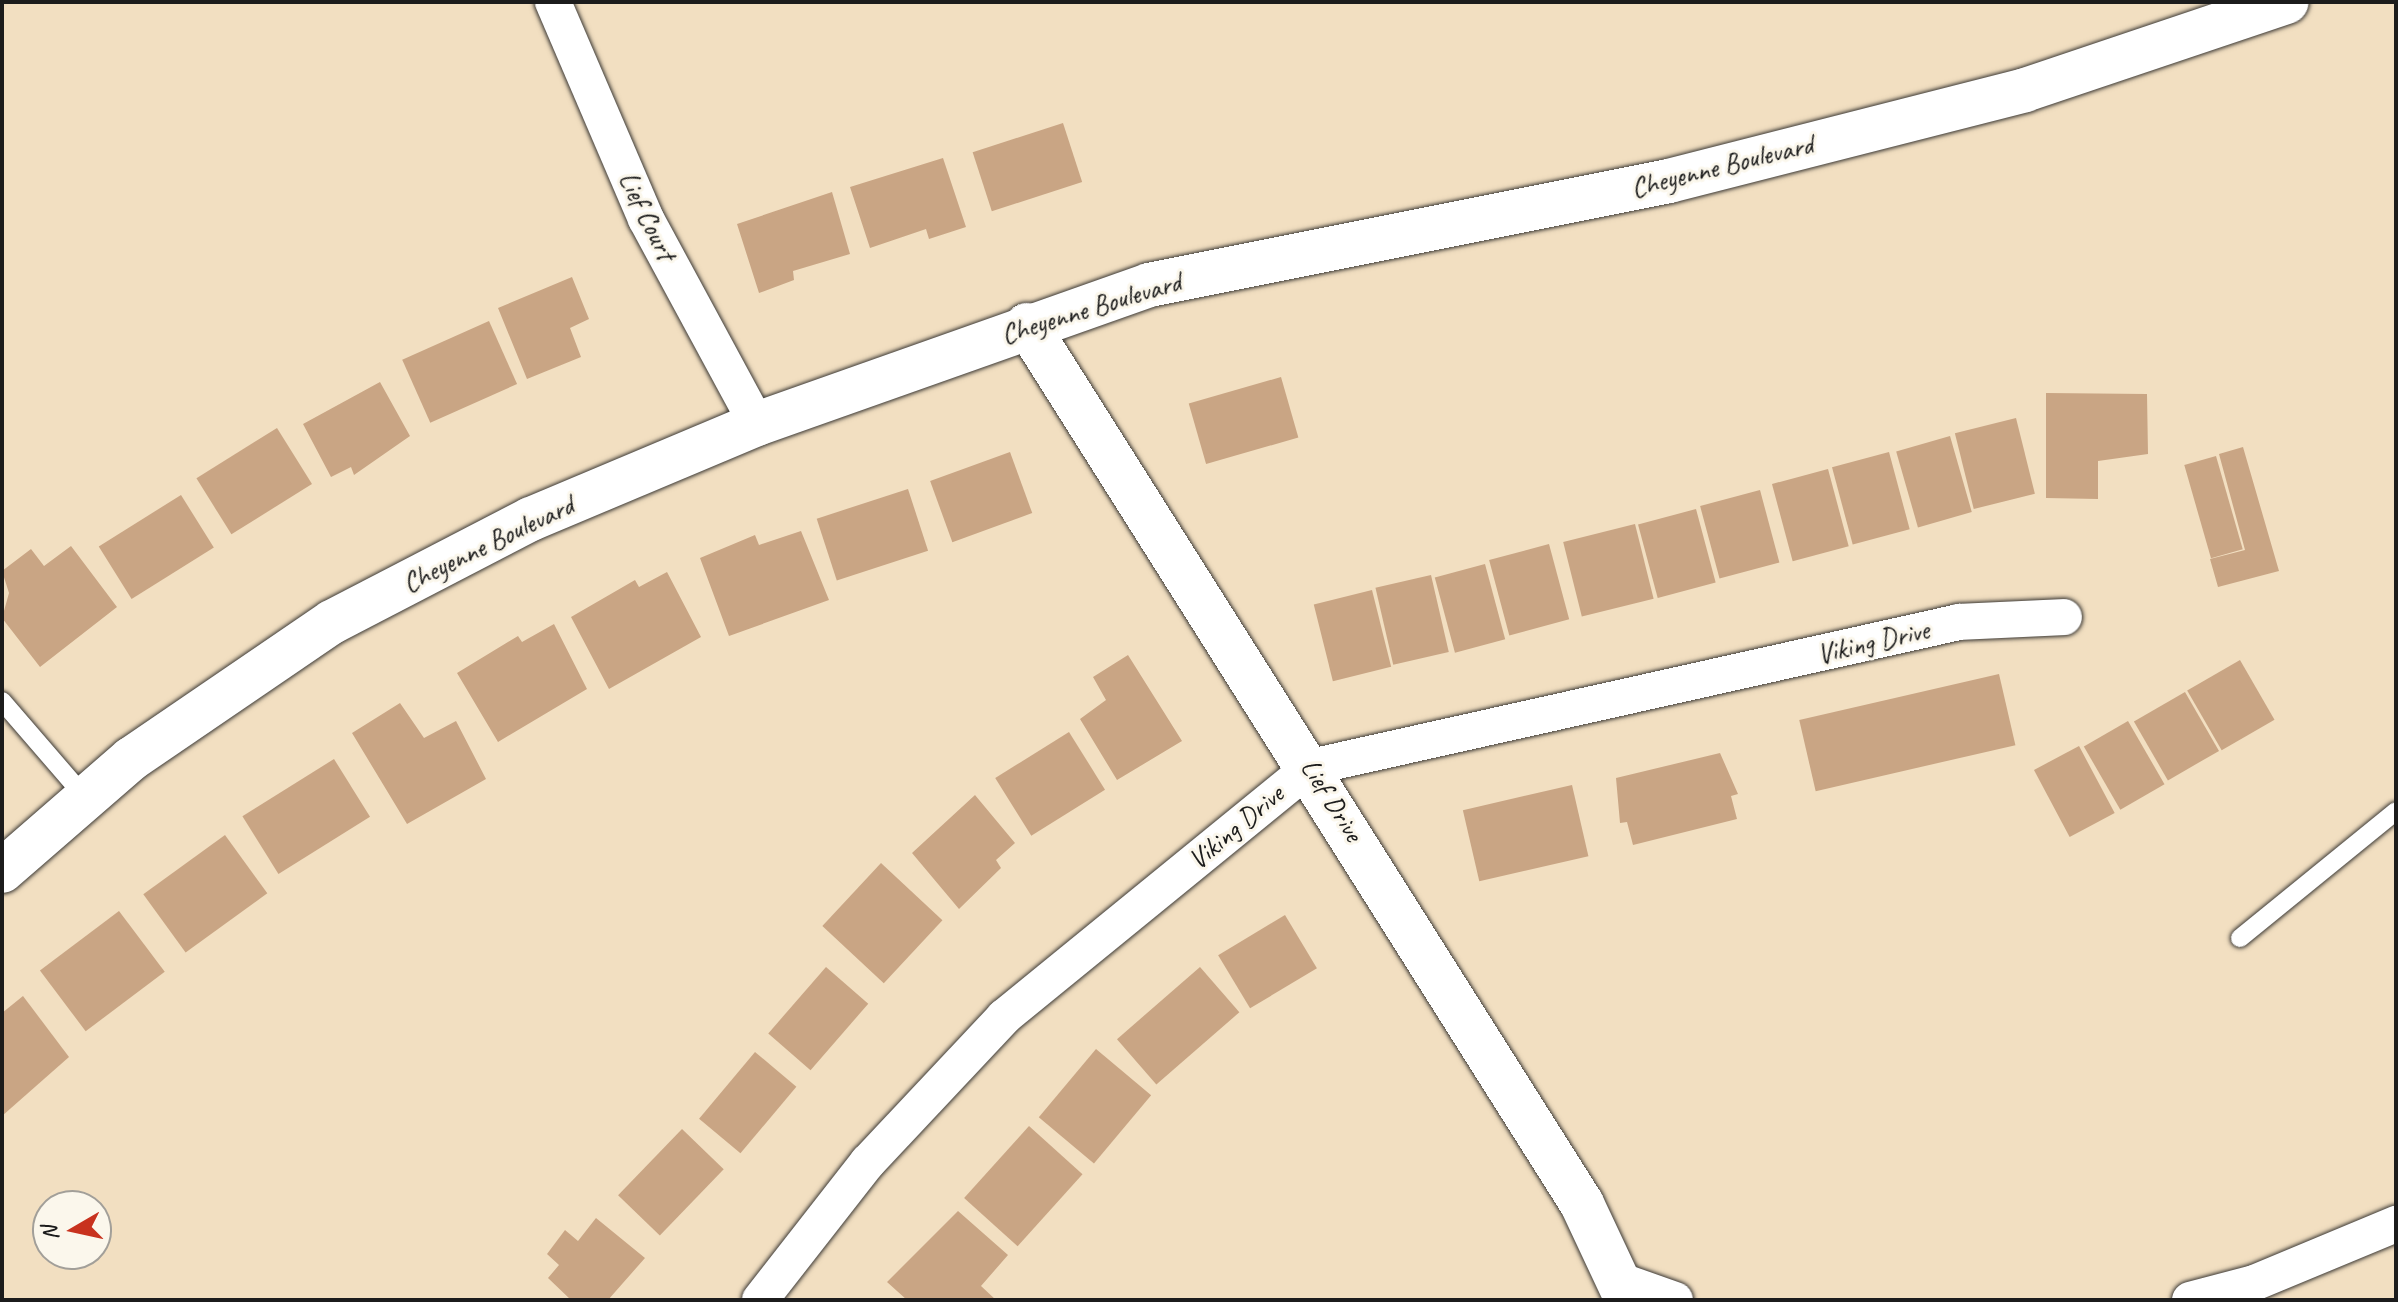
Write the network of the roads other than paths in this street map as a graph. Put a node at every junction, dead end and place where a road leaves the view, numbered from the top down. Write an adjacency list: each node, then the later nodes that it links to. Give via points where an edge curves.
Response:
1 (553, 2): 4 (street, Lief Court, via 646,219)
2 (2287, 2): 3 (street, Cheyenne Boulevard, via 2009,94 1499,220 1149,285)
3 (1027, 325): 4 (street, Cheyenne Boulevard); 7 (street, Lief Drive)
4 (757, 424): 8 (street, Cheyenne Boulevard, via 531,519 332,622)
5 (2064, 617): 7 (street, Viking Drive, via 1959,622)
6 (2, 701): 8 (lane)
7 (1311, 767): 13 (street, Lief Drive); 14 (street, Viking Drive, via 1004,1017 878,1150)
8 (85, 797): 10 (street, Cheyenne Boulevard)
9 (2396, 811): 11 (lane)
10 (2, 871)
11 (2240, 938)
12 (2396, 1224): 16 (street, via 2254,1283)
13 (1625, 1291): 15 (street)
14 (781, 1293)
15 (1675, 1300)
16 (2190, 1300)

